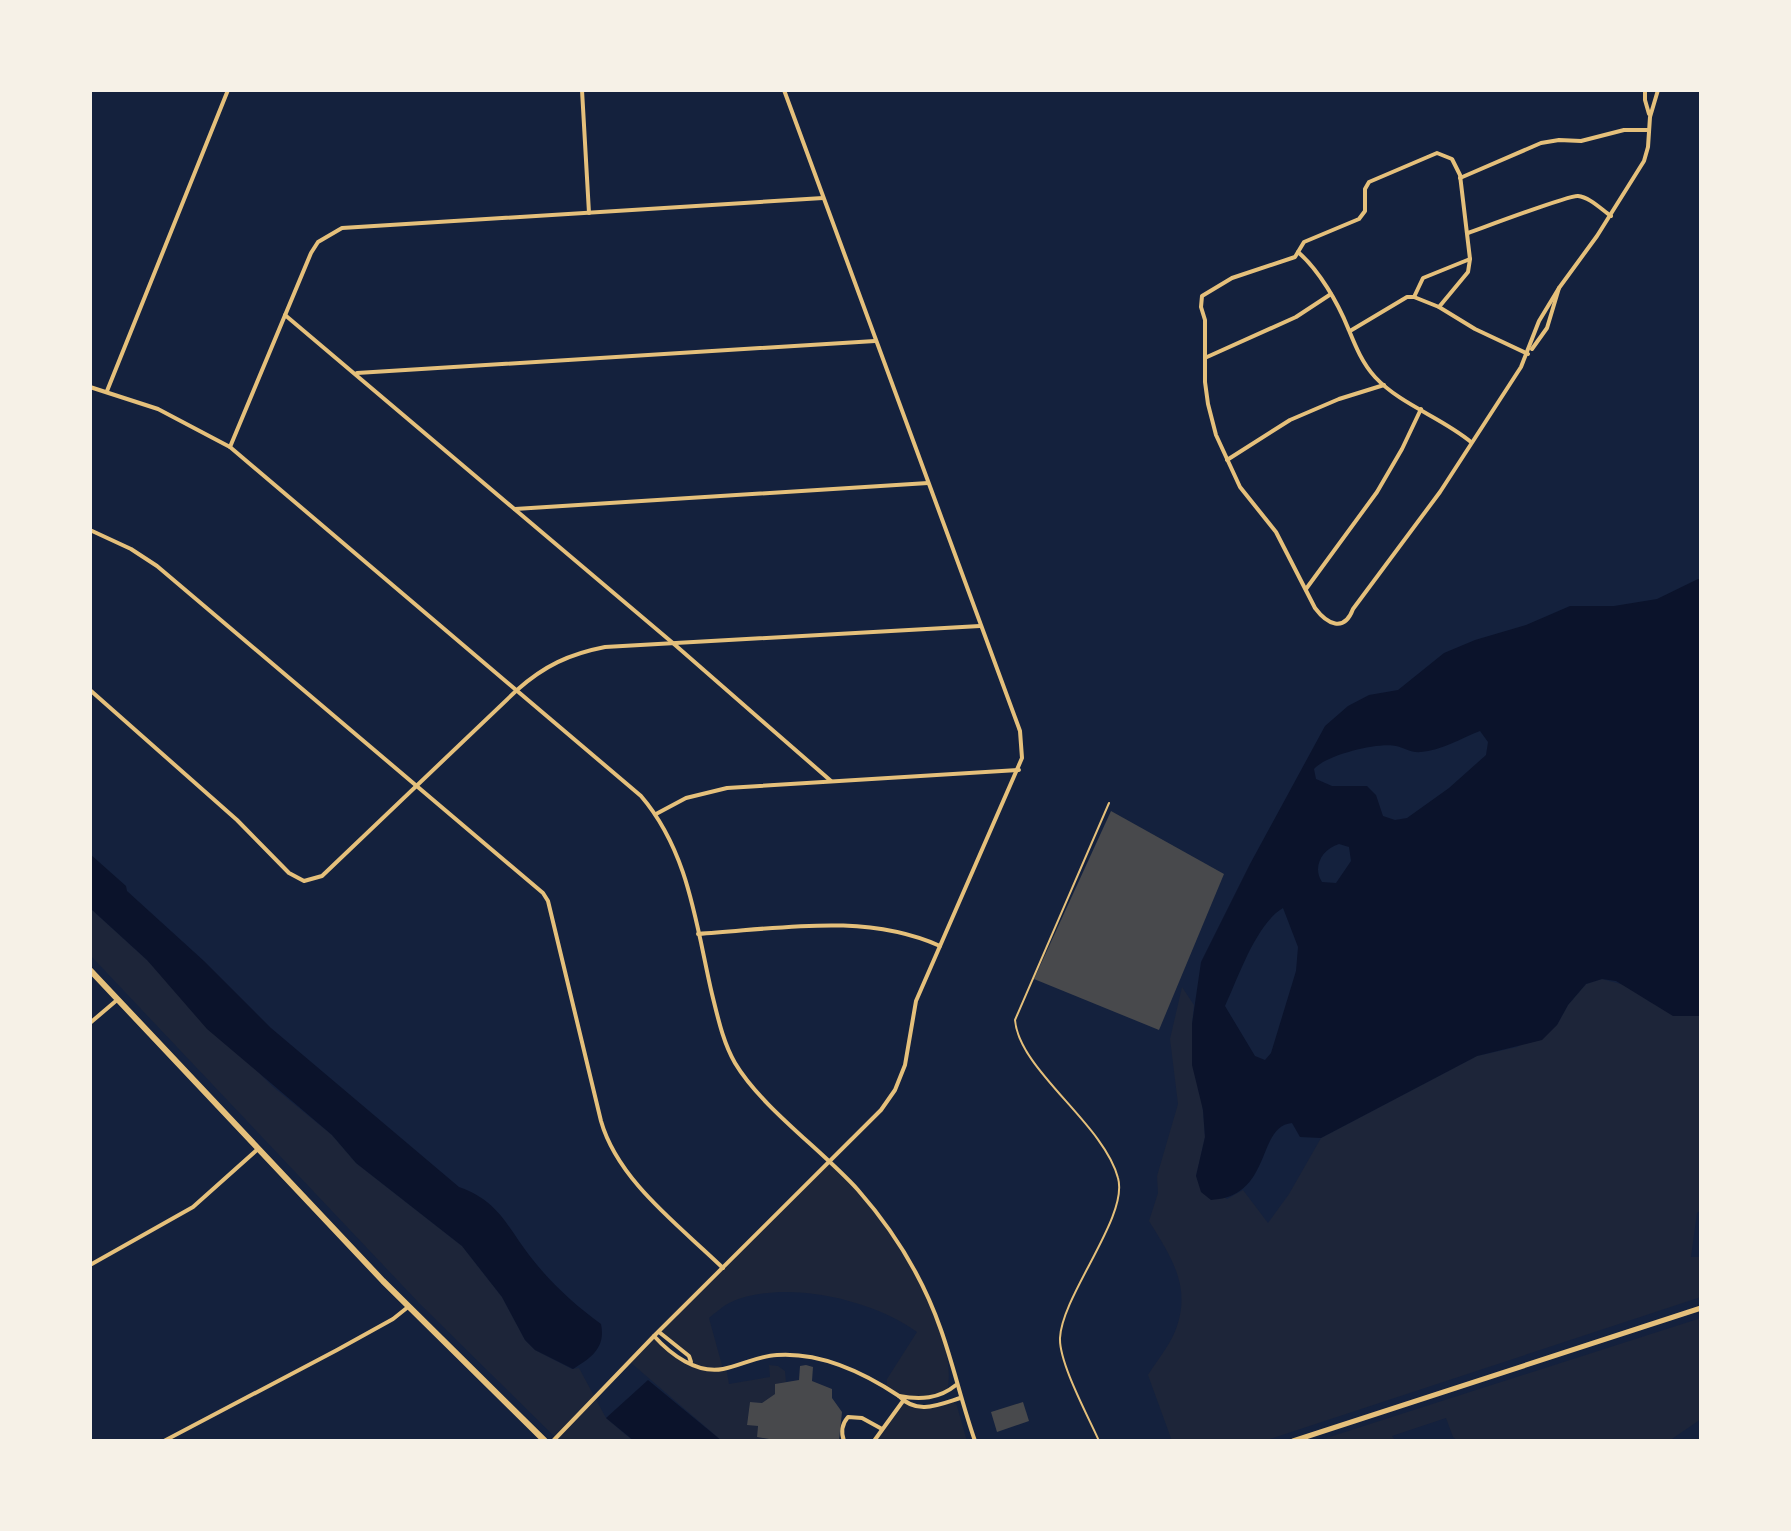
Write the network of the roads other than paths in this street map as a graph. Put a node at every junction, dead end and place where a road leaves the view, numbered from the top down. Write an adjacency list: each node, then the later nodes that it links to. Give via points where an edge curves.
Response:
1 (228, 90): 27 (street)
2 (582, 90): 10 (street)
3 (784, 90): 9 (street)
4 (1645, 90): 6 (street)
5 (1658, 90): 6 (street)
6 (1650, 117): 7 (street)
7 (1648, 130): 8 (street, via 1541,143); 11 (street, via 1644,161)
8 (1460, 178): 12 (street); 13 (street, via 1452,159 1437,153 1386,173 1367,185 1366,207 1359,219 1304,242)
9 (824, 198): 10 (street); 21 (street)
10 (589, 213): 19 (street, via 342,228 318,242)
11 (1611, 216): 12 (street, via 1583,196 1568,196); 15 (street)
12 (1468, 233): 14 (street)
13 (1298, 252): 16 (street); 23 (street, via 1202,296)
14 (1470, 259): 17 (street, via 1423,278); 18 (street, via 1468,272)
15 (1559, 288): 22 (street, via 1539,321); 22 (street, via 1547,328)
16 (1331, 294): 20 (street); 23 (street, via 1296,317)
17 (1414, 297): 18 (street); 20 (street)
18 (1439, 307): 22 (street)
19 (285, 315): 24 (street); 30 (street)
20 (1349, 331): 25 (street)
21 (875, 341): 24 (street); 32 (street)
22 (1528, 354): 29 (street)
23 (1207, 357): 31 (street, via 1208,404)
24 (355, 373): 33 (street)
25 (1384, 385): 28 (street); 31 (street, via 1290,420)
26 (90, 387): 27 (street)
27 (107, 391): 30 (street, via 176,416)
28 (1421, 408): 29 (street); 35 (street, via 1377,492)
29 (1471, 442): 35 (street, via 1347,622 1320,615)
30 (230, 447): 39 (street)
31 (1227, 460): 35 (street, via 1240,487 1276,532)
32 (928, 483): 33 (street); 36 (street)
33 (515, 509): 37 (street)
34 (90, 530): 42 (street, via 157,566)
35 (1306, 589)
36 (980, 626): 37 (street); 40 (street, via 1020,731)
37 (674, 644): 39 (street, via 583,651 543,668); 41 (street)
38 (90, 690): 42 (street, via 217,801 289,873 304,881 322,876)
39 (517, 690): 42 (street); 44 (street)
40 (1019, 770): 41 (street); 46 (street)
41 (831, 781): 44 (street, via 709,791)
42 (417, 787): 53 (street, via 546,897 612,1151 623,1169)
43 (1109, 803): 68 (lane, via 1015,1020 1021,1044 1106,1151 1119,1179 1112,1214 1060,1335 1069,1373)
44 (656, 814): 45 (street, via 678,854)
45 (698, 934): 46 (street, via 862,925); 51 (street, via 735,1063)
46 (941, 946): 51 (street, via 916,1001 895,1090 874,1120)
47 (90, 970): 48 (main road)
48 (117, 1000): 49 (street); 50 (main road)
49 (90, 1023)
50 (258, 1149): 52 (street, via 193,1207); 54 (main road)
51 (828, 1160): 53 (street); 57 (street, via 890,1230 912,1265 941,1328)
52 (90, 1265)
53 (723, 1268): 56 (street)
54 (408, 1307): 62 (street); 63 (main road)
55 (1701, 1308): 69 (street)
56 (656, 1334): 58 (street, via 674,1355 703,1370 780,1354 825,1359); 64 (street)
57 (956, 1385): 58 (street, via 940,1395); 59 (street)
58 (899, 1396): 60 (street)
59 (960, 1398): 60 (street, via 929,1407); 67 (street)
60 (903, 1401): 61 (street)
61 (882, 1429): 65 (street, via 848,1417); 66 (street)
62 (164, 1441)
63 (545, 1441)
64 (553, 1441)
65 (844, 1441)
66 (874, 1441)
67 (975, 1441)
68 (1099, 1441)
69 (1293, 1441)

